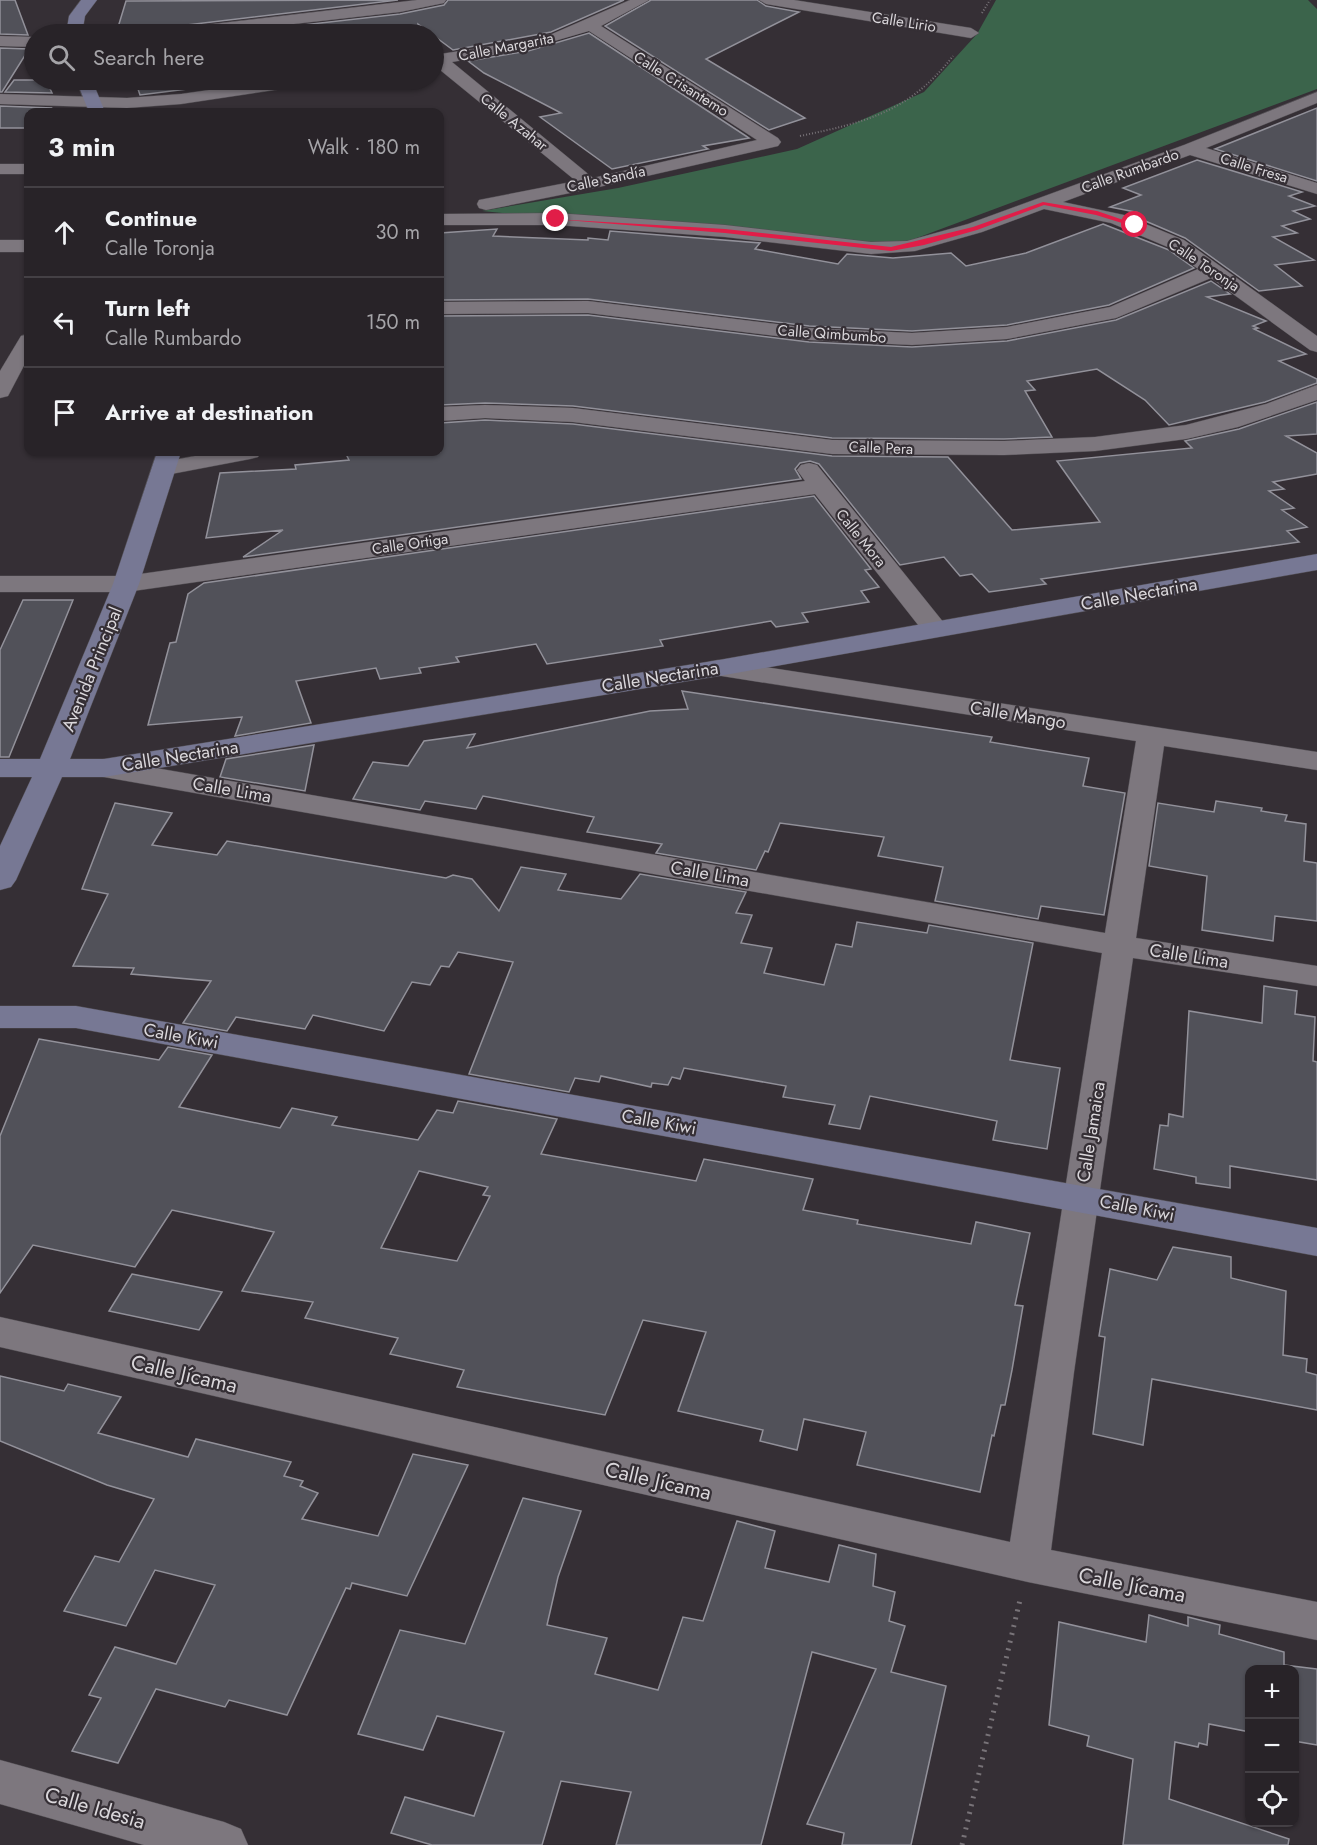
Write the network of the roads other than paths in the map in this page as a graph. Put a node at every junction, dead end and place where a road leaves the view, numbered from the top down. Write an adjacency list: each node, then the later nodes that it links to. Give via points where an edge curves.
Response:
1 (89, 0): 5 (street)
2 (439, 0): 6 (street)
3 (642, 0): 7 (street, Calle Margarita)
4 (766, 0): 8 (street, Calle Lirio)
5 (76, 24)
6 (258, 24)
7 (590, 26): 11 (street, Calle Margarita, via 520,47); 18 (street, Calle Crisantemo)
8 (971, 33)
9 (0, 42): 10 (street)
10 (24, 42)
11 (444, 59)
12 (444, 66): 22 (street, Calle Azahar)
13 (88, 90): 17 (street)
14 (241, 90): 17 (street)
15 (1317, 97): 19 (street, Calle Rumbardo)
16 (0, 99): 17 (street)
17 (94, 107)
18 (772, 141): 22 (street, Calle Sandía)
19 (1190, 149): 23 (street, Calle Fresa); 24 (street, Calle Rumbardo)
20 (0, 169): 21 (street)
21 (24, 169)
22 (590, 184): 25 (street, Calle Sandía)
23 (1317, 189)
24 (1043, 203): 26 (street, Calle Rumbardo, via 975,228 891,249 725,231 579,221); 29 (street, Calle Toronja, via 1135,225 1177,244)
25 (444, 212)
26 (444, 219)
27 (0, 246): 28 (street)
28 (24, 246)
29 (1214, 269): 30 (street, Calle Qimbumbo, via 1116,312 1007,333 912,339 809,334 588,308); 32 (street, Calle Toronja)
30 (444, 308)
31 (22, 340): 33 (street)
32 (1317, 346)
33 (0, 391)
34 (1317, 392): 36 (street, Calle Pera, via 1233,422 1110,444 900,449)
35 (444, 414): 36 (street, Calle Pera, via 531,411)
36 (792, 444): 39 (street, Calle Mora)
37 (208, 456): 38 (street)
38 (167, 460): 42 (street, Avenida Principal)
39 (819, 486): 42 (street, Calle Ortiga); 43 (street, Calle Mora)
40 (1317, 562): 43 (street, Calle Nectarina)
41 (0, 584): 42 (street, Calle Ortiga)
42 (126, 584): 49 (street, Avenida Principal)
43 (934, 629): 44 (street, Calle Nectarina)
44 (719, 668): 45 (street, Calle Mango); 48 (street, Calle Nectarina)
45 (1151, 736): 46 (street, Calle Mango); 51 (street, Calle Jamaica)
46 (1317, 761)
47 (0, 768): 49 (street, Calle Nectarina)
48 (104, 768): 49 (street, Calle Nectarina); 51 (street, Calle Lima)
49 (51, 769): 50 (street, Avenida Principal)
50 (0, 880)
51 (1121, 945): 52 (street, Calle Lima); 54 (street, Calle Jamaica)
52 (1317, 976)
53 (0, 1017): 54 (street, Calle Kiwi, via 76,1017)
54 (1081, 1198): 55 (street, Calle Kiwi); 57 (street, Calle Jamaica)
55 (1317, 1242)
56 (0, 1332): 57 (street, Calle Jícama)
57 (1028, 1564): 58 (street, Calle Jícama)
58 (1317, 1621)
59 (0, 1782): 60 (street, Calle Idesia)
60 (224, 1845)

